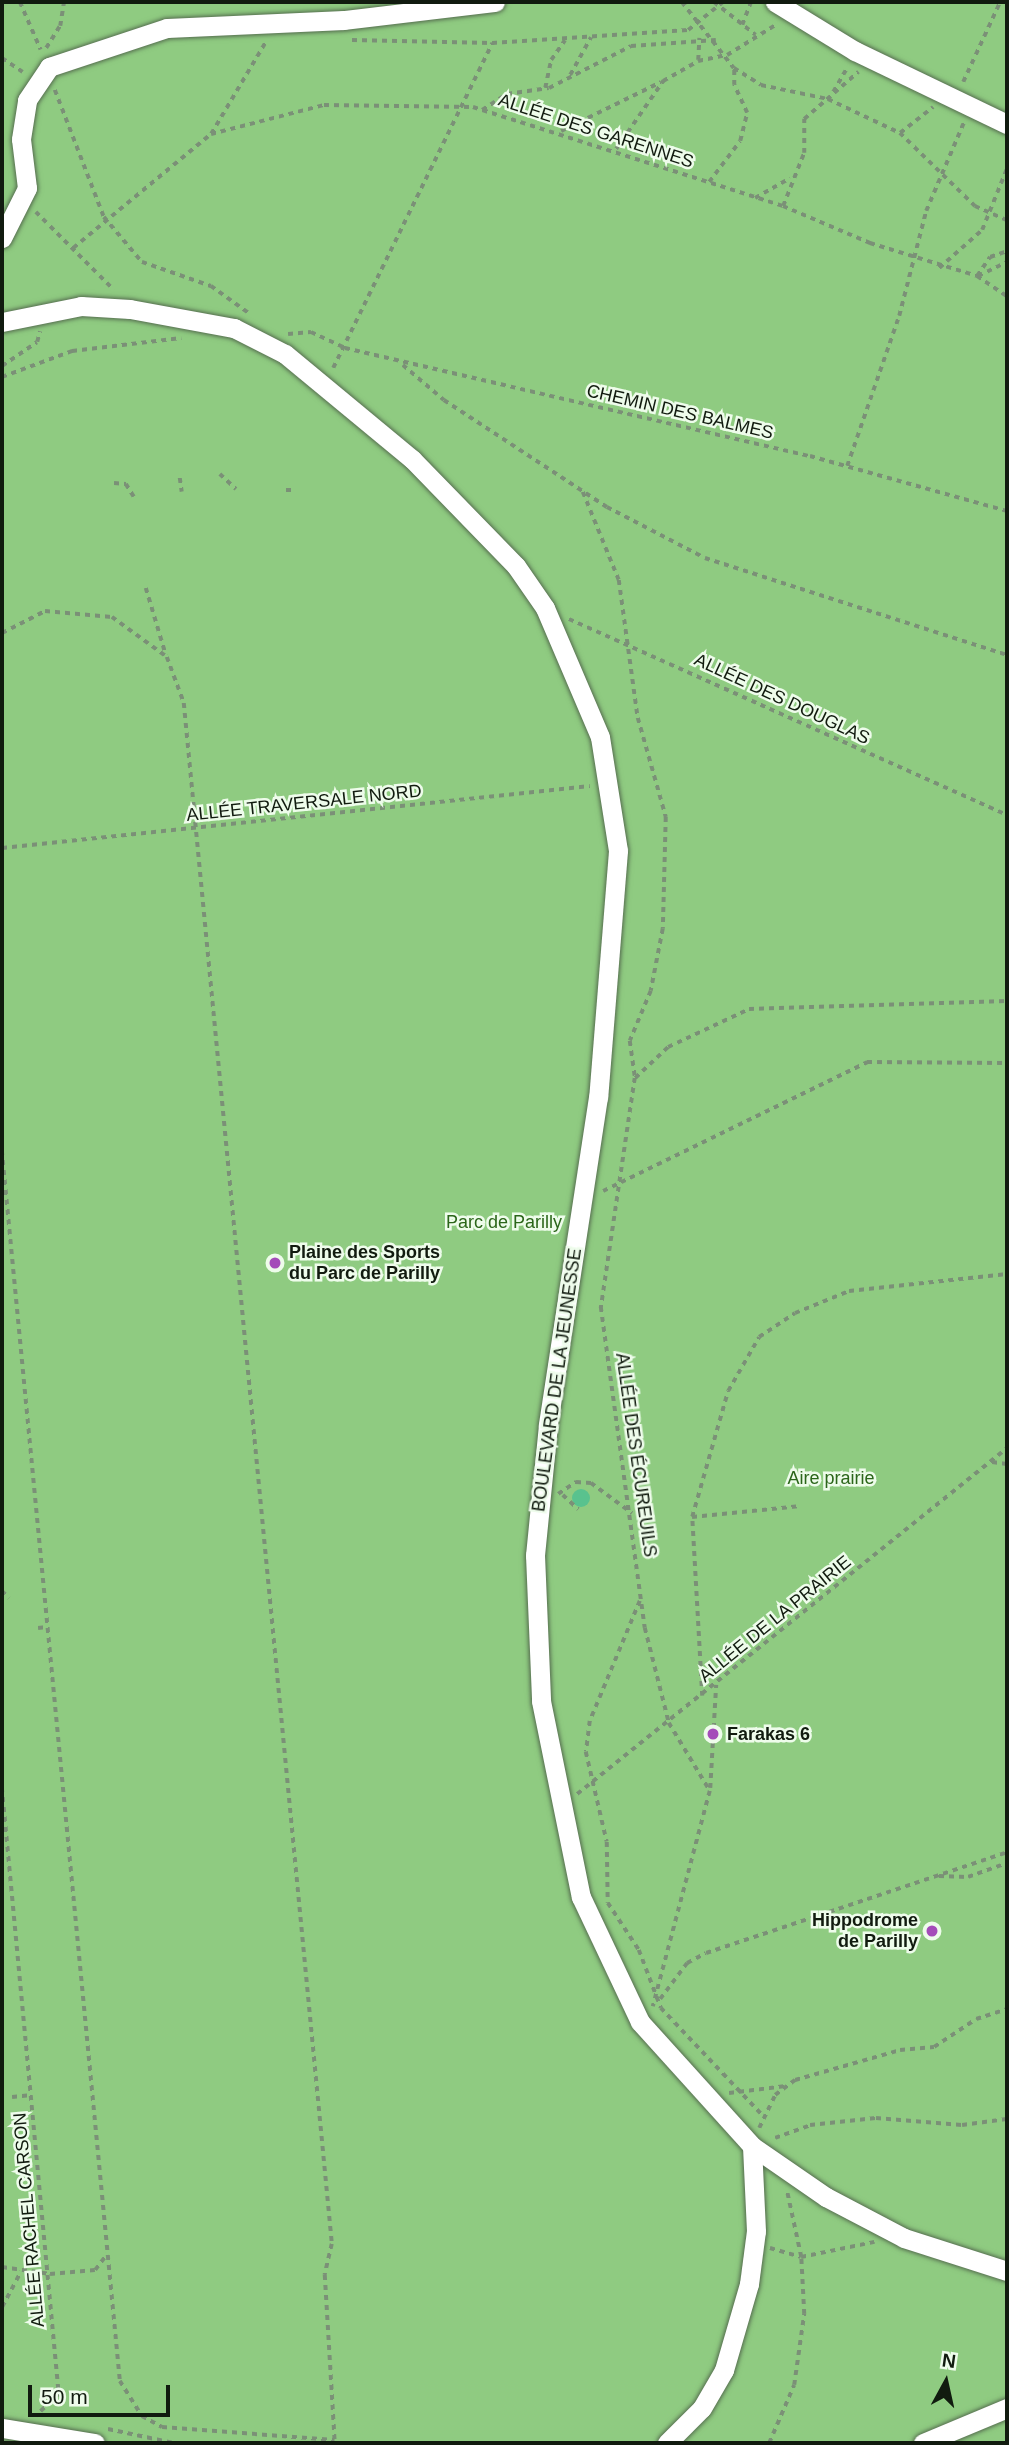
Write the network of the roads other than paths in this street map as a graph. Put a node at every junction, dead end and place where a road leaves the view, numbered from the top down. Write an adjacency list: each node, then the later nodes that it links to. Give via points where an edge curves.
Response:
1 (495, 2): 4 (street, via 150,31 43,67 27,100 21,139 26,188)
2 (775, 2): 3 (street, via 874,61)
3 (1007, 124)
4 (2, 238)
5 (2, 322): 6 (street, BOULEVARD DE LA JEUNESSE, via 70,307 130,309 234,328 330,387 486,531 545,608 600,737 609,782 619,901 540,1493 537,1663 559,1808 581,1897 640,2022 710,2105)
6 (752, 2146): 7 (street, BOULEVARD DE LA JEUNESSE, via 889,2230); 11 (street, via 755,2243 724,2370 702,2408)
7 (1007, 2271)
8 (1007, 2408): 12 (street)
9 (2, 2428): 10 (street)
10 (99, 2437)
11 (667, 2443)
12 (923, 2443)

